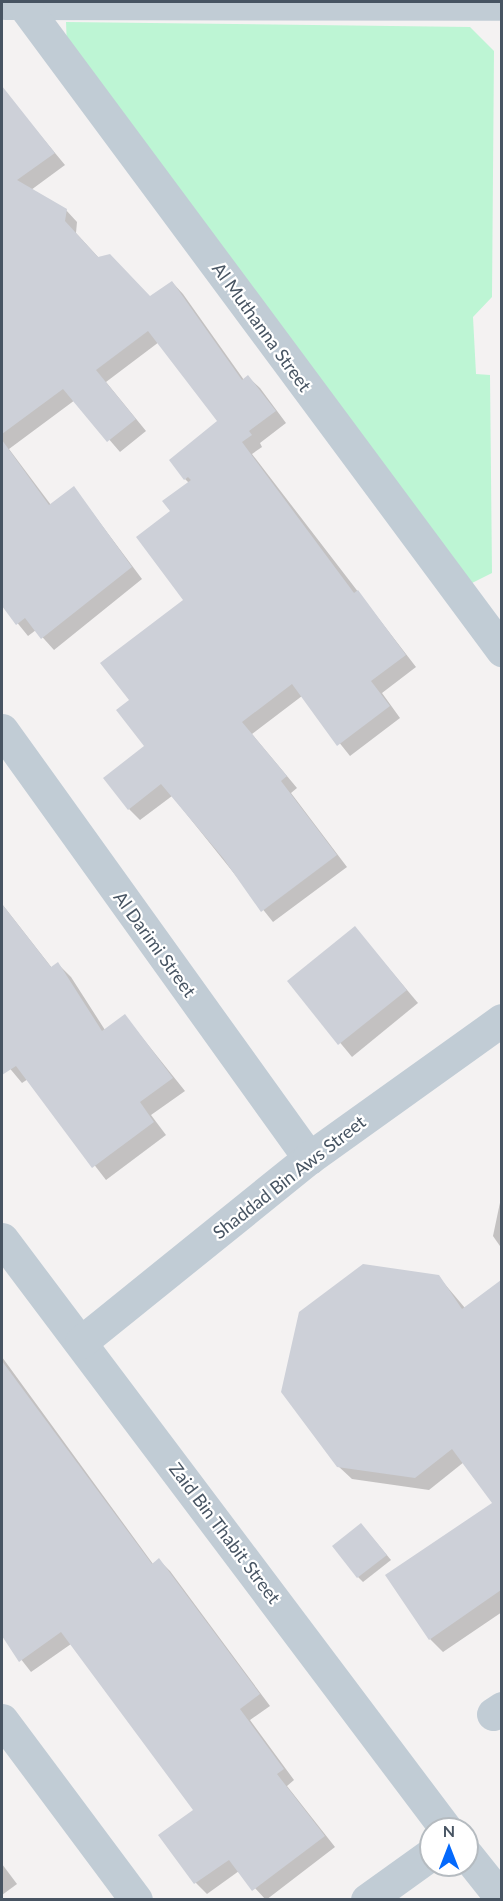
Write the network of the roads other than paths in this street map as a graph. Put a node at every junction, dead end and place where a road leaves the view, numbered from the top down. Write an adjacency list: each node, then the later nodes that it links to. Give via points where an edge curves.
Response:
1 (12, 3): 2 (street); 3 (street, Al Muthanna Street)
2 (501, 4)
3 (501, 650)
4 (2, 730): 6 (street, Al Darimi Street)
5 (501, 1020): 6 (street, Shaddad Bin Aws Street)
6 (309, 1158): 8 (street, Shaddad Bin Aws Street)
7 (2, 1239): 8 (street, Zaid Bin Thabit Street)
8 (81, 1342): 10 (street, Zaid Bin Thabit Street)
9 (2, 1720): 14 (street)
10 (437, 1817)
11 (419, 1862): 15 (street)
12 (479, 1867): 13 (street)
13 (497, 1884)
14 (136, 1899)
15 (367, 1899)

